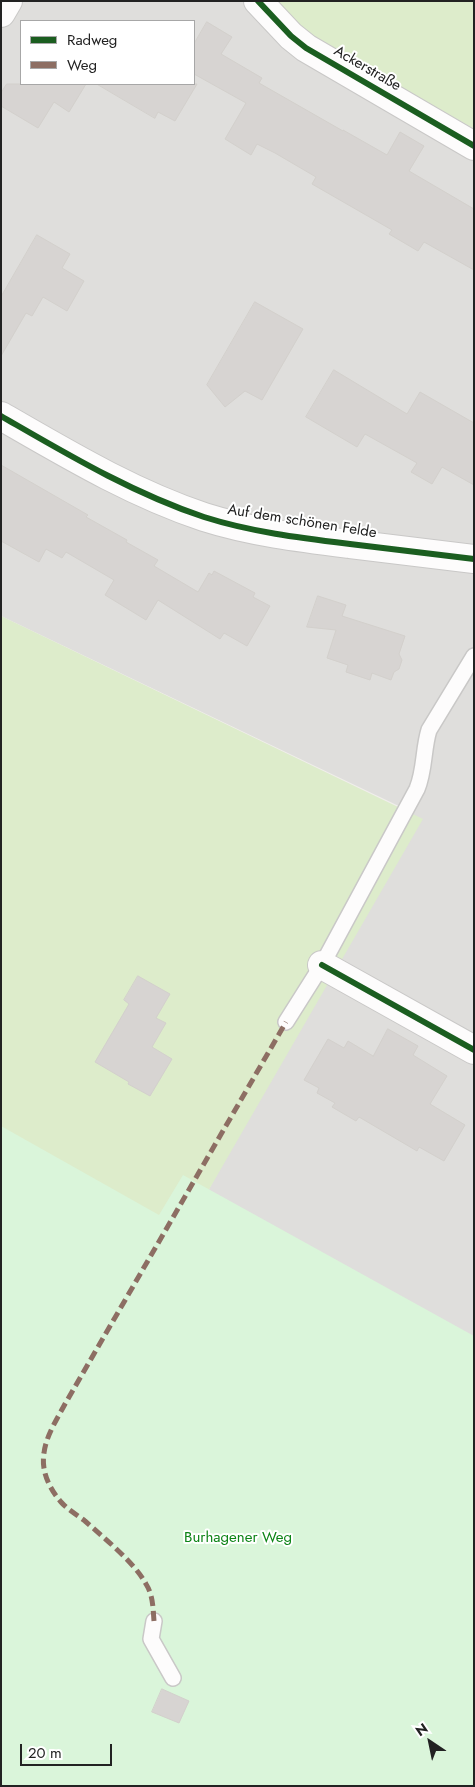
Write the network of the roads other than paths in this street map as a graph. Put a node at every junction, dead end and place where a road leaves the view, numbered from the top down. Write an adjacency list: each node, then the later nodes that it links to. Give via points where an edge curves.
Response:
1 (8, 1): 3 (street)
2 (258, 1): 4 (street, Ackerstraße, via 306,48)
3 (1, 13)
4 (474, 146)
5 (1, 416): 6 (street, Auf dem schönen Felde, via 113,479 206,518 318,540)
6 (474, 559)
7 (474, 656): 8 (lane, via 429,730 420,780)
8 (322, 965): 9 (lane); 10 (street)
9 (286, 1022)
10 (474, 1050)
11 (154, 1621): 12 (lane, via 152,1640)
12 (173, 1678)

